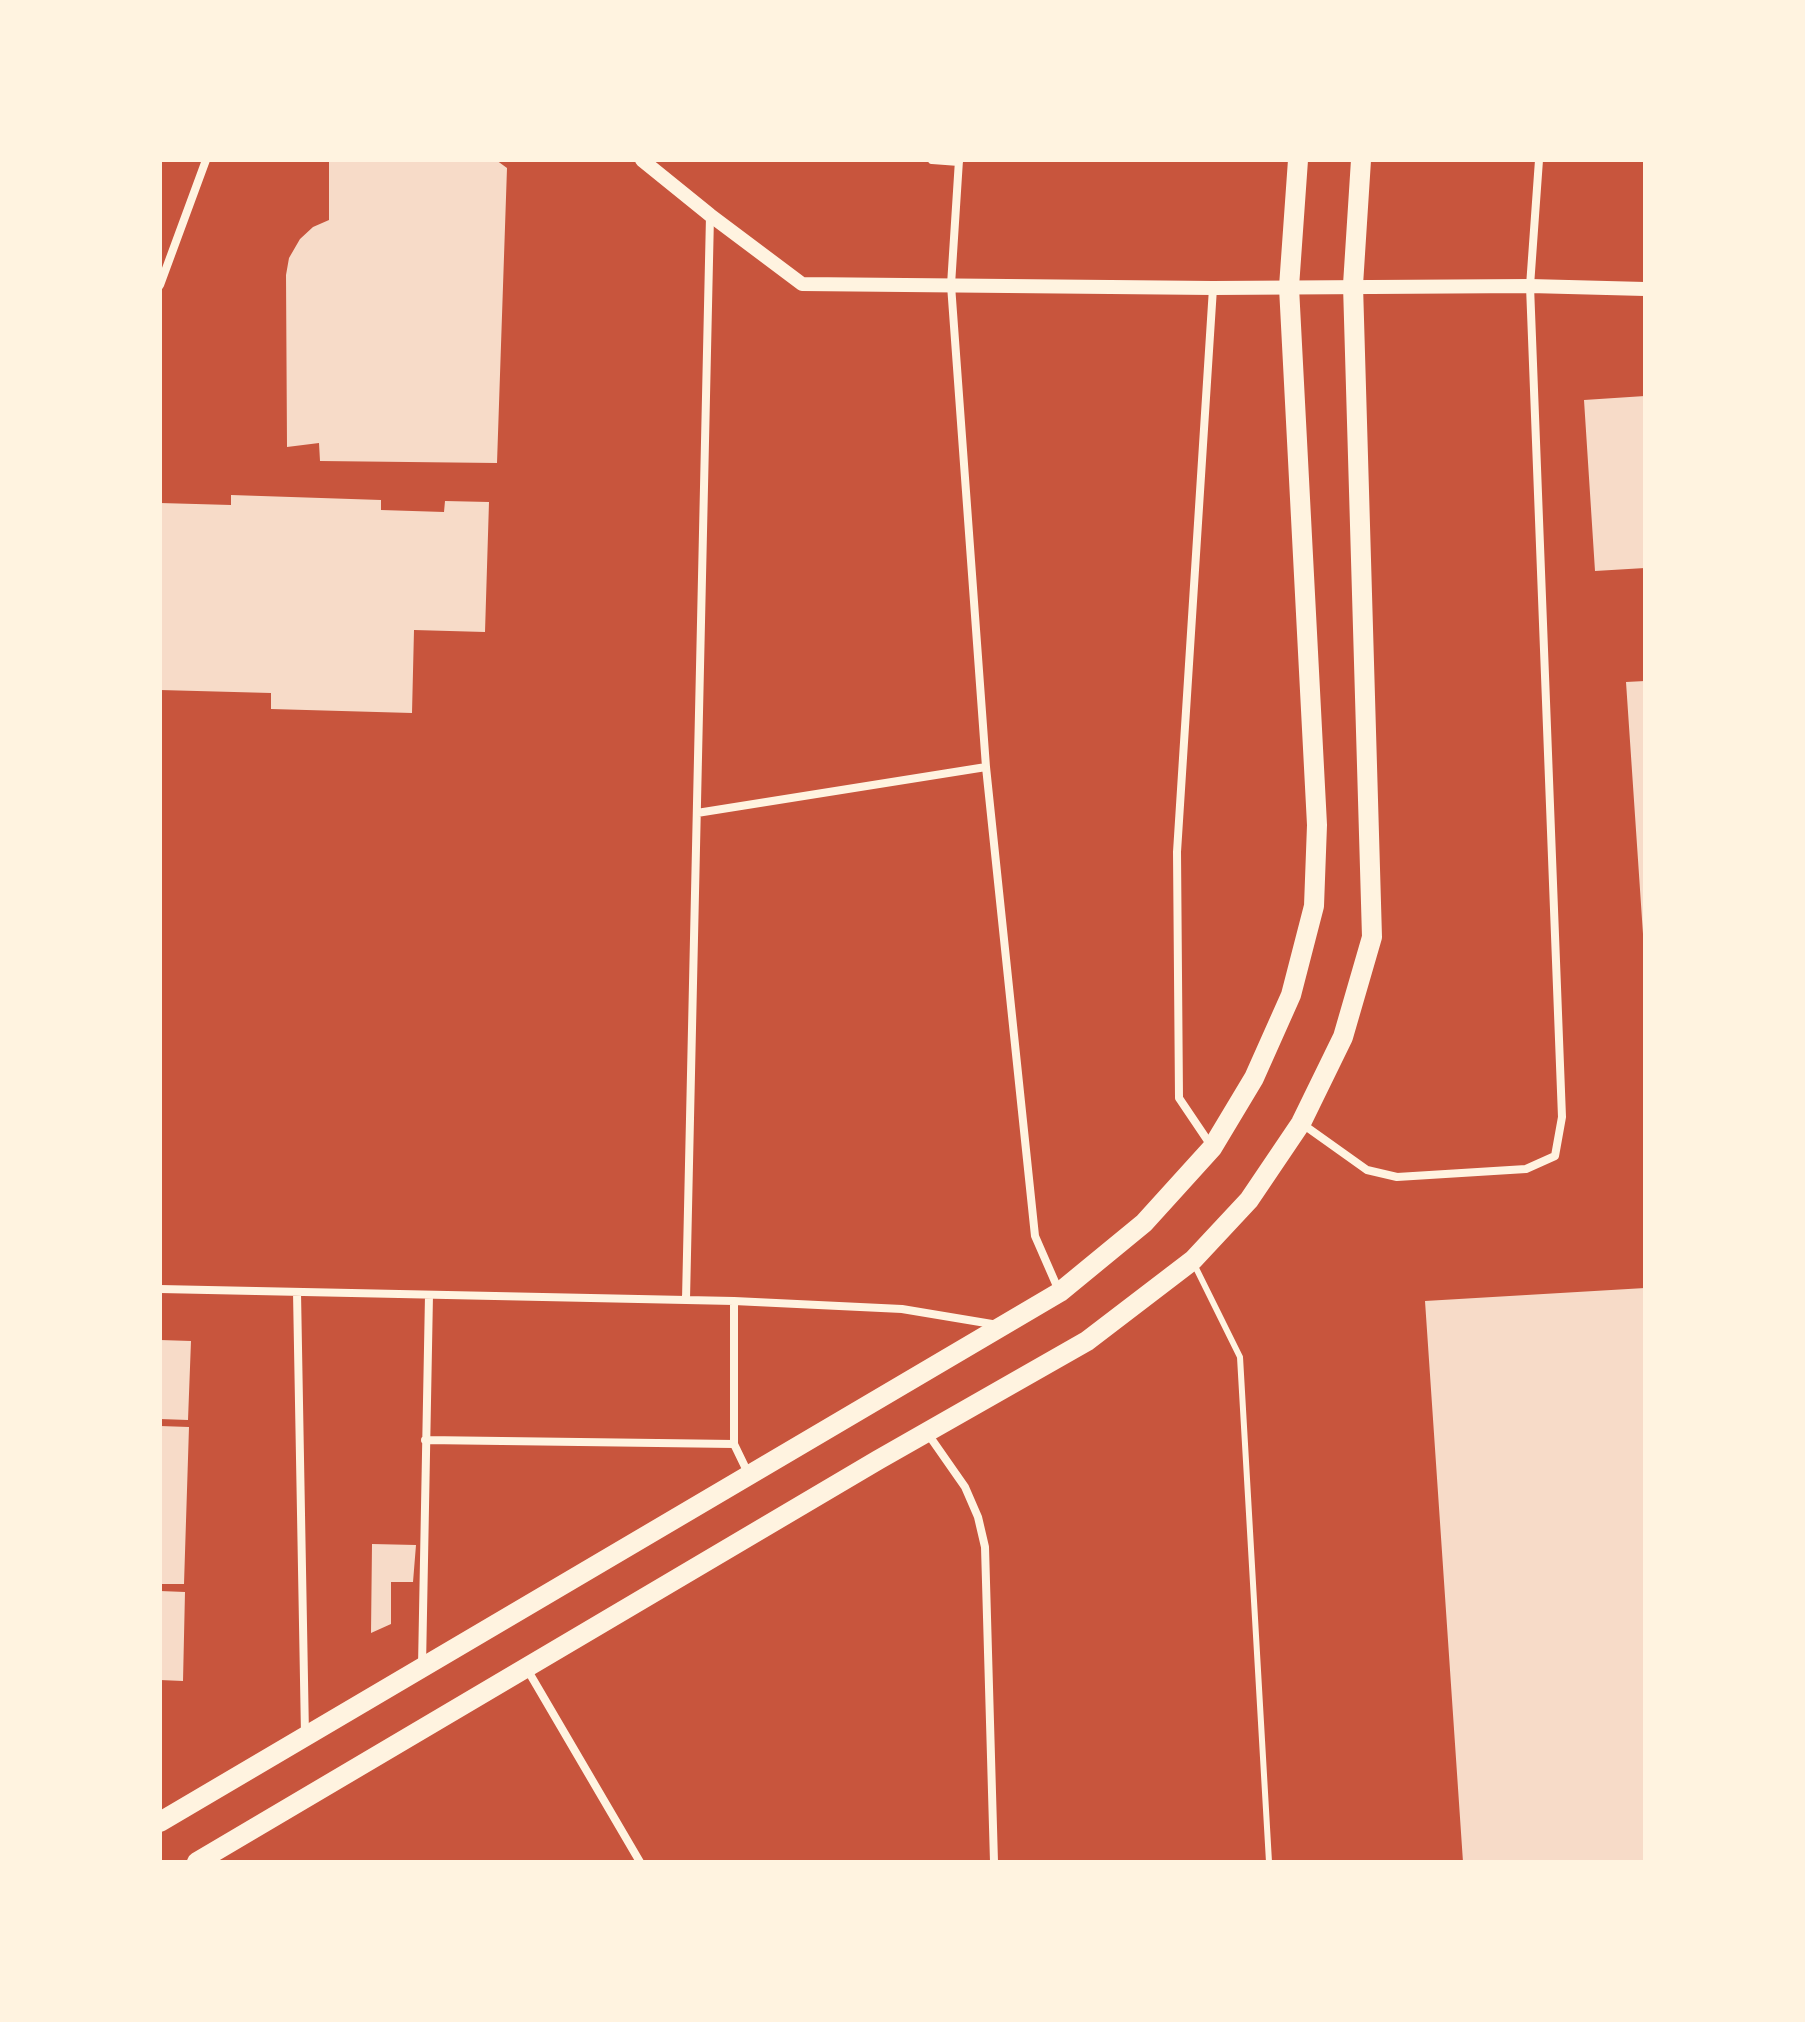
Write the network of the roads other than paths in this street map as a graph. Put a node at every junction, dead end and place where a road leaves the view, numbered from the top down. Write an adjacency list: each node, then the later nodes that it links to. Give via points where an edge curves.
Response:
1 (206, 160): 9 (street)
2 (932, 160): 6 (street)
3 (1298, 160): 13 (main road)
4 (1361, 160): 11 (main road)
5 (1539, 160): 12 (street)
6 (959, 161): 10 (street)
7 (651, 163): 8 (street)
8 (710, 215): 10 (street, via 802,284); 17 (street)
9 (160, 285)
10 (951, 285): 14 (street); 16 (street)
11 (1353, 285): 12 (street); 13 (street); 18 (main road, via 1372,937 1343,1037)
12 (1530, 286): 15 (street); 18 (street, via 1562,1117 1555,1156 1526,1169 1397,1177 1367,1170)
13 (1289, 287): 14 (street); 19 (main road, via 1317,825 1314,906 1291,995 1254,1078)
14 (1213, 288): 19 (street, via 1177,852 1179,1098)
15 (1645, 289)
16 (986, 767): 17 (street); 23 (street, via 1035,1236)
17 (697, 813): 25 (street)
18 (1301, 1123): 20 (main road, via 1249,1200)
19 (1212, 1148): 23 (main road, via 1144,1223)
20 (1193, 1260): 28 (main road, via 1087,1341); 39 (lane, via 1240,1357)
21 (160, 1289): 22 (street)
22 (297, 1292): 24 (street); 34 (street)
23 (1060, 1292): 27 (main road)
24 (429, 1295): 25 (street); 29 (street)
25 (686, 1299): 26 (street)
26 (734, 1301): 27 (street, via 902,1309); 30 (street)
27 (1004, 1326): 31 (main road)
28 (926, 1432): 33 (main road); 38 (street, via 965,1487 985,1547)
29 (425, 1440): 30 (street); 32 (street)
30 (734, 1444): 31 (street)
31 (750, 1477): 32 (main road)
32 (422, 1667): 34 (main road)
33 (527, 1668): 36 (main road); 37 (street)
34 (305, 1739): 35 (main road)
35 (160, 1822)
36 (197, 1862)
37 (640, 1862)
38 (994, 1862)
39 (1269, 1862)

